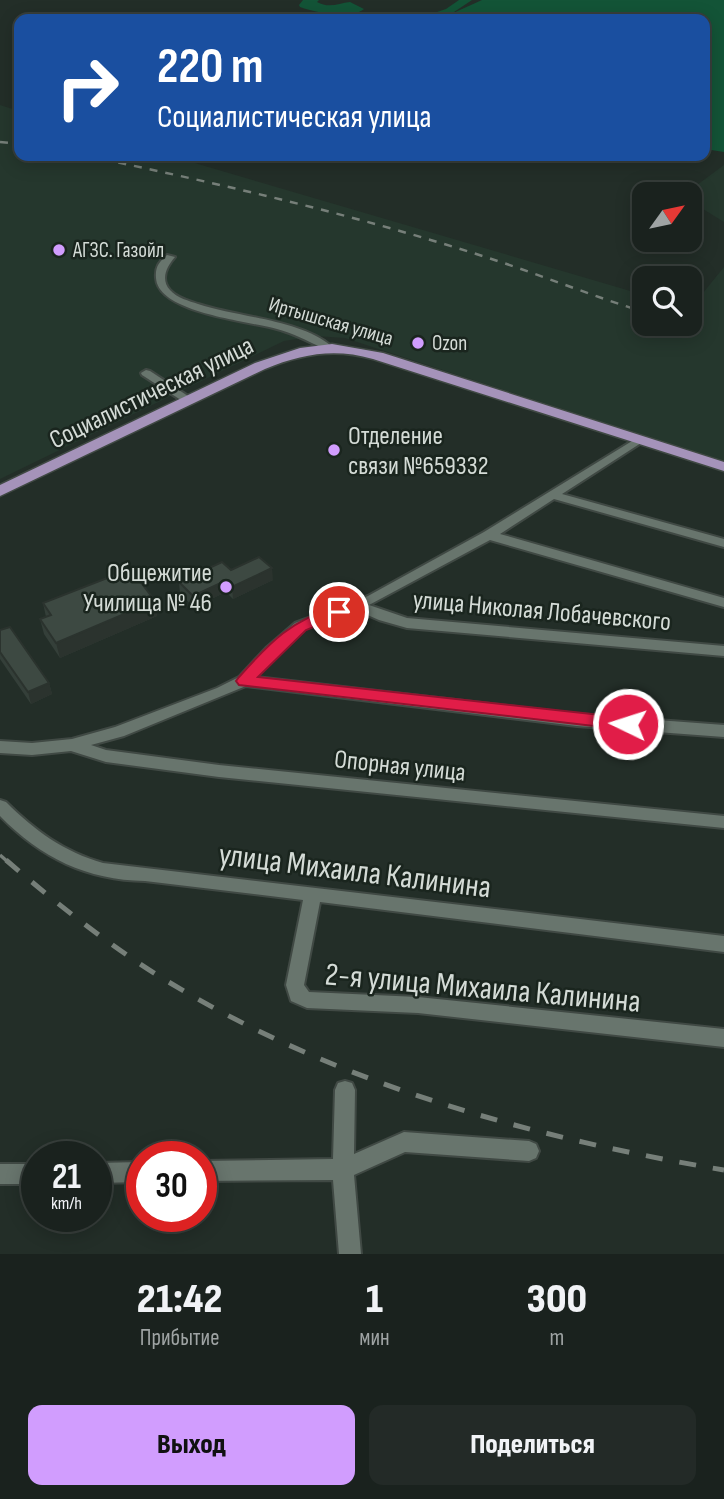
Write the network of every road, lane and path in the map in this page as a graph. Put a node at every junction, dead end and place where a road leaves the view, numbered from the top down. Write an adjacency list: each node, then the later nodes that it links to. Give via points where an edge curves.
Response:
1 (170, 257): 2 (street, Иртышская улица, via 162,264 161,282 173,298 293,331)
2 (326, 346): 4 (main road, Социалистическая улица, via 283,356); 5 (main road, Иртышская улица, via 378,356)
3 (146, 373): 4 (street)
4 (188, 400): 7 (main road, Социалистическая улица)
5 (636, 441): 6 (main road, Иртышская улица); 8 (street)
6 (724, 467)
7 (0, 491)
8 (553, 495): 9 (street); 10 (street)
9 (489, 535): 11 (street); 12 (street)
10 (724, 543)
11 (724, 603)
12 (359, 606): 13 (street, улица Николая Лобачевского, via 407,623); 14 (street, via 300,626)
13 (724, 651)
14 (244, 681): 15 (street, via 577,720); 16 (street, via 119,732)
15 (724, 731)
16 (72, 746): 17 (street); 19 (street, Опорная улица, via 219,771)
17 (0, 747)
18 (0, 806): 20 (street, улица Михаила Калинина, via 51,849 95,871)
19 (724, 822)
20 (313, 895): 21 (street, улица Михаила Калинина); 22 (street, 2-я улица Михаила Калинина, via 295,985 298,995 307,1000 418,1005)
21 (724, 944)
22 (724, 1038)
23 (345, 1090): 25 (street)
24 (529, 1151): 25 (street, via 404,1142)
25 (343, 1169): 26 (street); 29 (street)
26 (217, 1171)
27 (0, 1174): 28 (street)
28 (21, 1174)
29 (350, 1254)

